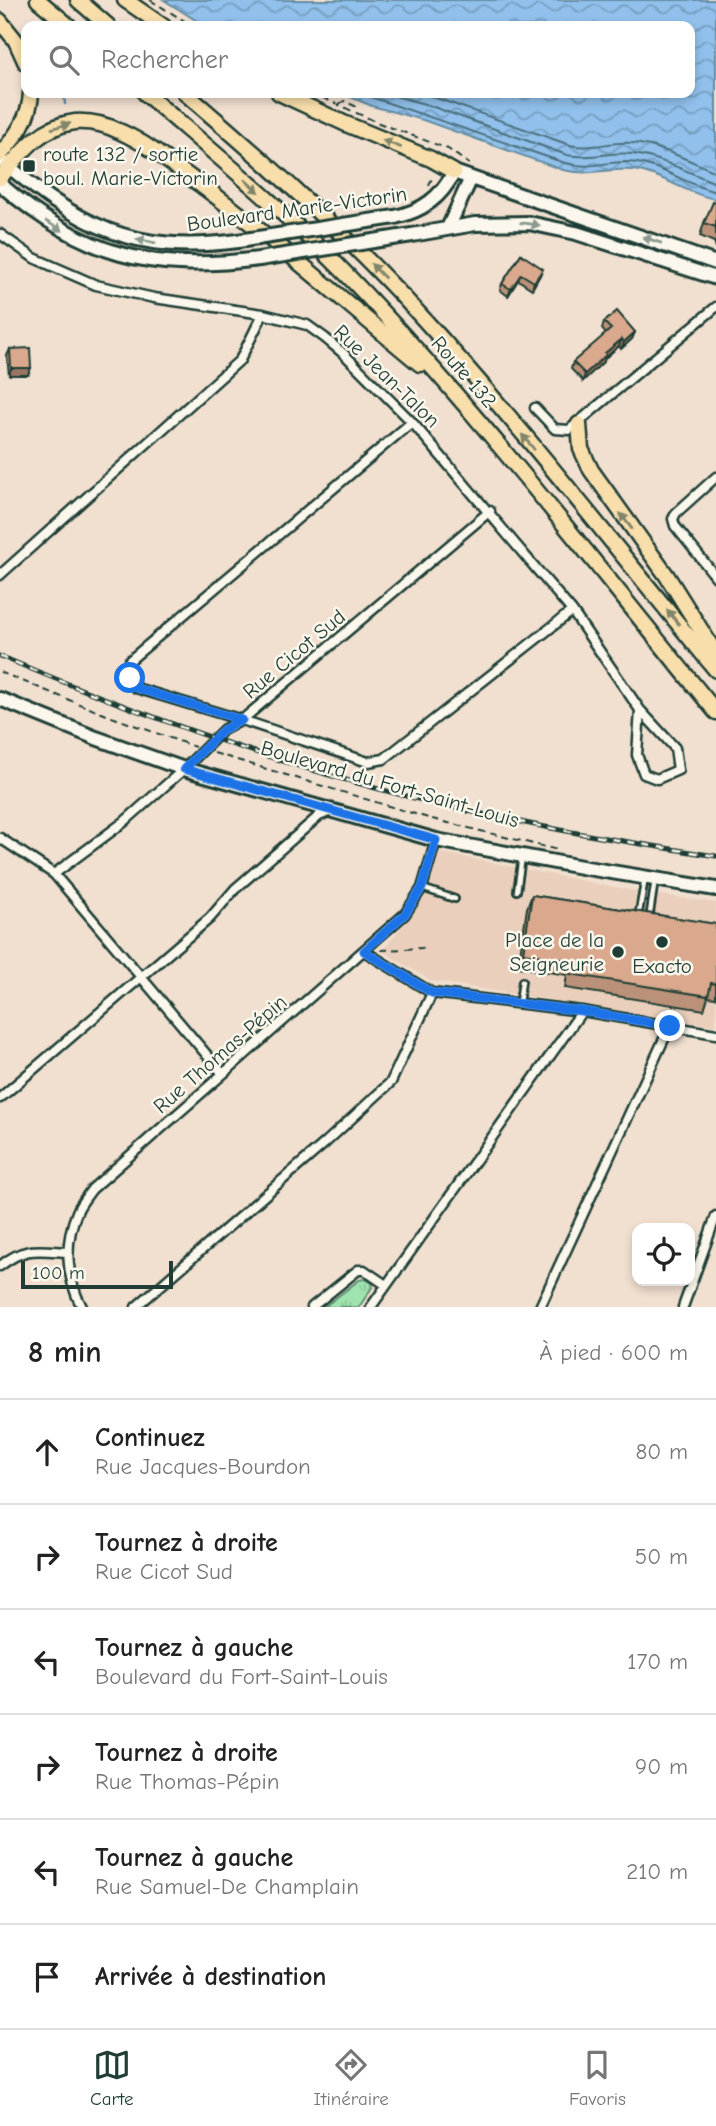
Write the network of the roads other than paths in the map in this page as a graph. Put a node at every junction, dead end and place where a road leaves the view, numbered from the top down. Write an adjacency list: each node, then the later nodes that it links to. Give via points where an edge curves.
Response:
1 (38, 0): 5 (highway)
2 (78, 0): 6 (highway)
3 (125, 0): 7 (highway)
4 (0, 21): 8 (highway)
5 (62, 21)
6 (102, 21)
7 (156, 21)
8 (21, 52)
9 (30, 98): 13 (highway)
10 (151, 98): 23 (highway, Route 132, one-way to 23, via 317,246)
11 (191, 98): 33 (highway, Route 132, one-way to 11, via 420,315 310,203)
12 (290, 98): 14 (highway, one-way to 12, via 431,159)
13 (2, 165): 14 (street, Boulevard Marie-Victorin, one-way to 13, bridge, via 446,187 425,207 395,217 239,241 171,245 119,234 82,219); 23 (highway, one-way to 23, via 42,133 65,124 95,123 126,134 259,229)
14 (458, 166): 15 (street)
15 (471, 178): 17 (street); 19 (street, one-way to 15)
16 (0, 184): 17 (street, Boulevard Marie-Victorin, one-way to 17, bridge, via 64,232 123,255 180,264 259,259)
17 (448, 228): 20 (street, Boulevard Marie-Victorin, one-way to 20, via 501,222 544,225)
18 (0, 234): 22 (street, Rue Jean-Talon, via 34,258 96,285)
19 (716, 263)
20 (716, 278)
21 (716, 307): 26 (street)
22 (263, 314): 25 (street, Rue Jean-Talon, via 307,325 344,354); 29 (street, via 240,360)
23 (452, 390): 36 (highway, Route 132)
24 (535, 408): 26 (street, via 559,430)
25 (412, 422): 28 (street, Rue Jean-Talon); 37 (street, via 129,661 136,688)
26 (579, 424): 32 (highway, one-way to 26, via 591,470 581,449)
27 (716, 477): 30 (street, via 673,519)
28 (489, 511): 31 (street, Rue Jean-Talon); 37 (street, Rue Cicot Sud)
29 (0, 575)
30 (716, 577)
31 (572, 611): 35 (street, Rue Jean-Talon); 37 (street, via 384,759 368,762)
32 (716, 654)
33 (716, 670)
34 (0, 699): 38 (street, Boulevard du Fort-Saint-Louis)
35 (640, 710): 35 (street, Rue Jean-Talon, via 637,755 644,774 657,779 678,770 674,748)
36 (716, 712)
37 (242, 720): 38 (street, Rue Cicot Sud, via 223,730)
38 (184, 769): 39 (street, Boulevard du Fort-Saint-Louis); 43 (street, Rue Cicot Sud, via 124,822)
39 (333, 810): 41 (street, Boulevard du Fort-Saint-Louis); 52 (street, via 319,816)
40 (0, 838): 43 (street)
41 (436, 840): 42 (street, Boulevard du Fort-Saint-Louis); 45 (street, Rue Thomas-Pépin)
42 (523, 856): 44 (street, Boulevard du Fort-Saint-Louis); 47 (lane)
43 (54, 874): 52 (street)
44 (650, 878): 46 (street, Boulevard du Fort-Saint-Louis); 49 (lane); 50 (lane)
45 (422, 888): 48 (lane); 51 (street, Rue Thomas-Pépin, via 405,914)
46 (716, 889)
47 (517, 891)
48 (455, 899)
49 (639, 912)
50 (650, 914)
51 (364, 951): 54 (street); 59 (street, Rue Thomas-Pépin)
52 (139, 977): 59 (street); 60 (street)
53 (522, 981): 55 (lane)
54 (432, 993): 55 (street); 66 (street, via 391,1082)
55 (519, 1003): 56 (street)
56 (582, 1011): 57 (street); 64 (street)
57 (670, 1026): 58 (street); 69 (street)
58 (716, 1034)
59 (223, 1074): 62 (street, Rue Thomas-Pépin, via 92,1189 77,1210)
60 (0, 1098)
61 (716, 1216): 70 (street)
62 (67, 1252): 63 (street, via 16,1253); 65 (street, Rue Thomas-Pépin, via 73,1292)
63 (0, 1266)
64 (386, 1285): 67 (street, via 358,1270); 68 (street)
65 (82, 1307)
66 (136, 1307)
67 (312, 1307)
68 (371, 1307)
69 (540, 1307)
70 (683, 1307)

